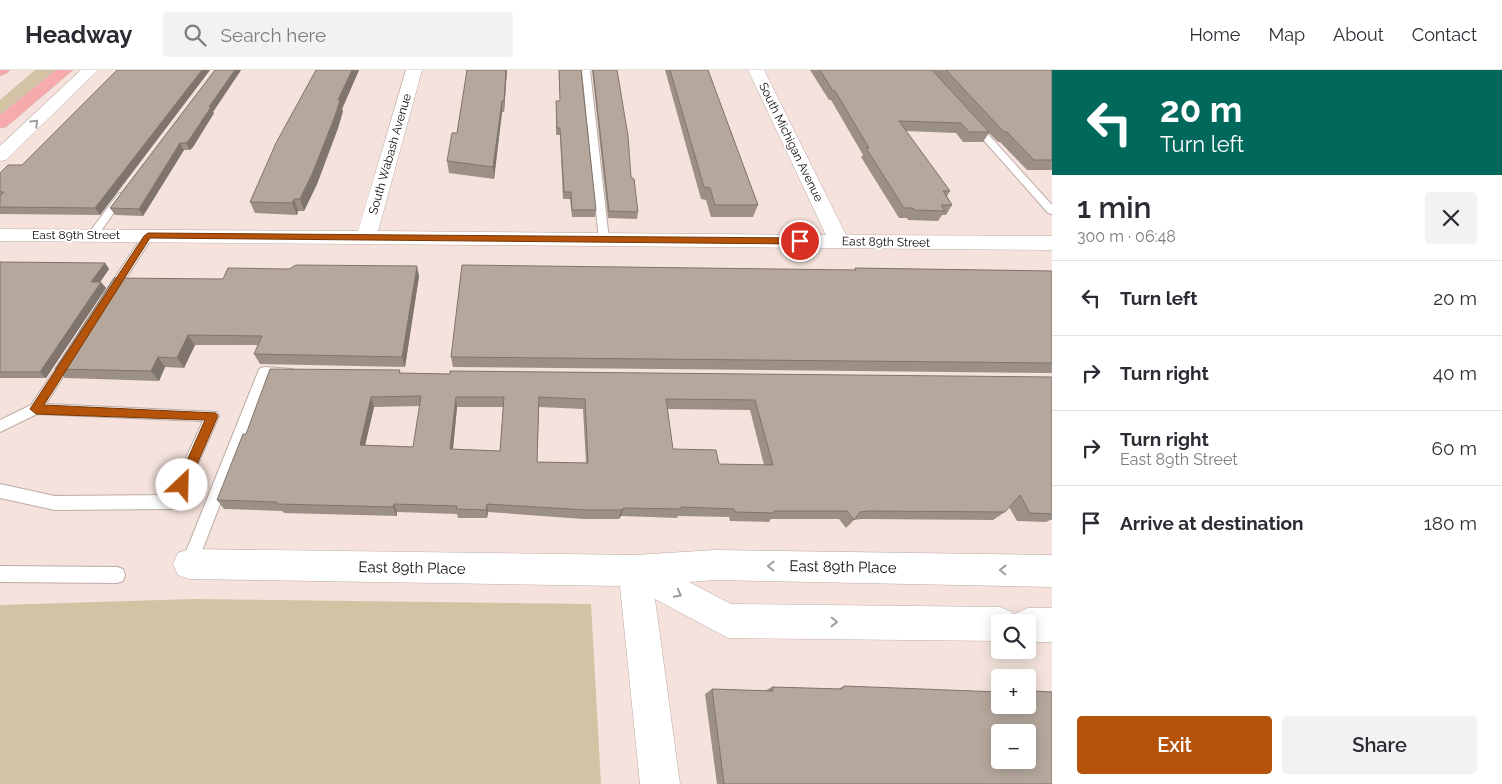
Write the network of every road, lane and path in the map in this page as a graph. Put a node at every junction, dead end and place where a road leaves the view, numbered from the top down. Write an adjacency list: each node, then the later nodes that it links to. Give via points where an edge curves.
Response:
1 (65, 70): 7 (highway)
2 (90, 70): 8 (street, one-way to 2)
3 (414, 70): 14 (street, South Wabash Avenue)
4 (586, 70): 15 (lane)
5 (756, 70): 16 (street, South Michigan Avenue)
6 (966, 115): 10 (lane)
7 (0, 123)
8 (0, 156)
9 (130, 185): 12 (lane)
10 (1052, 211)
11 (0, 235): 12 (street, East 89th Street)
12 (92, 236): 13 (street, East 89th Street)
13 (148, 236): 14 (street, East 89th Street); 18 (lane)
14 (366, 238): 15 (street, East 89th Street)
15 (604, 240): 16 (street, East 89th Street)
16 (839, 242): 17 (street, East 89th Street)
17 (1052, 243)
18 (105, 302)
19 (73, 352): 21 (lane)
20 (304, 372): 24 (lane, via 264,372)
21 (36, 409): 22 (lane); 23 (lane, via 212,416 174,502 55,503)
22 (0, 426)
23 (0, 491)
24 (189, 564): 25 (street, East 89th Place)
25 (635, 571): 26 (street, East 89th Place, one-way to 25, via 715,565); 29 (street, East 89th Place, one-way to 29, via 728,621); 32 (street)
26 (1052, 571)
27 (0, 574): 28 (lane)
28 (117, 575)
29 (991, 624)
30 (1036, 625): 31 (street)
31 (1052, 625)
32 (660, 784)

